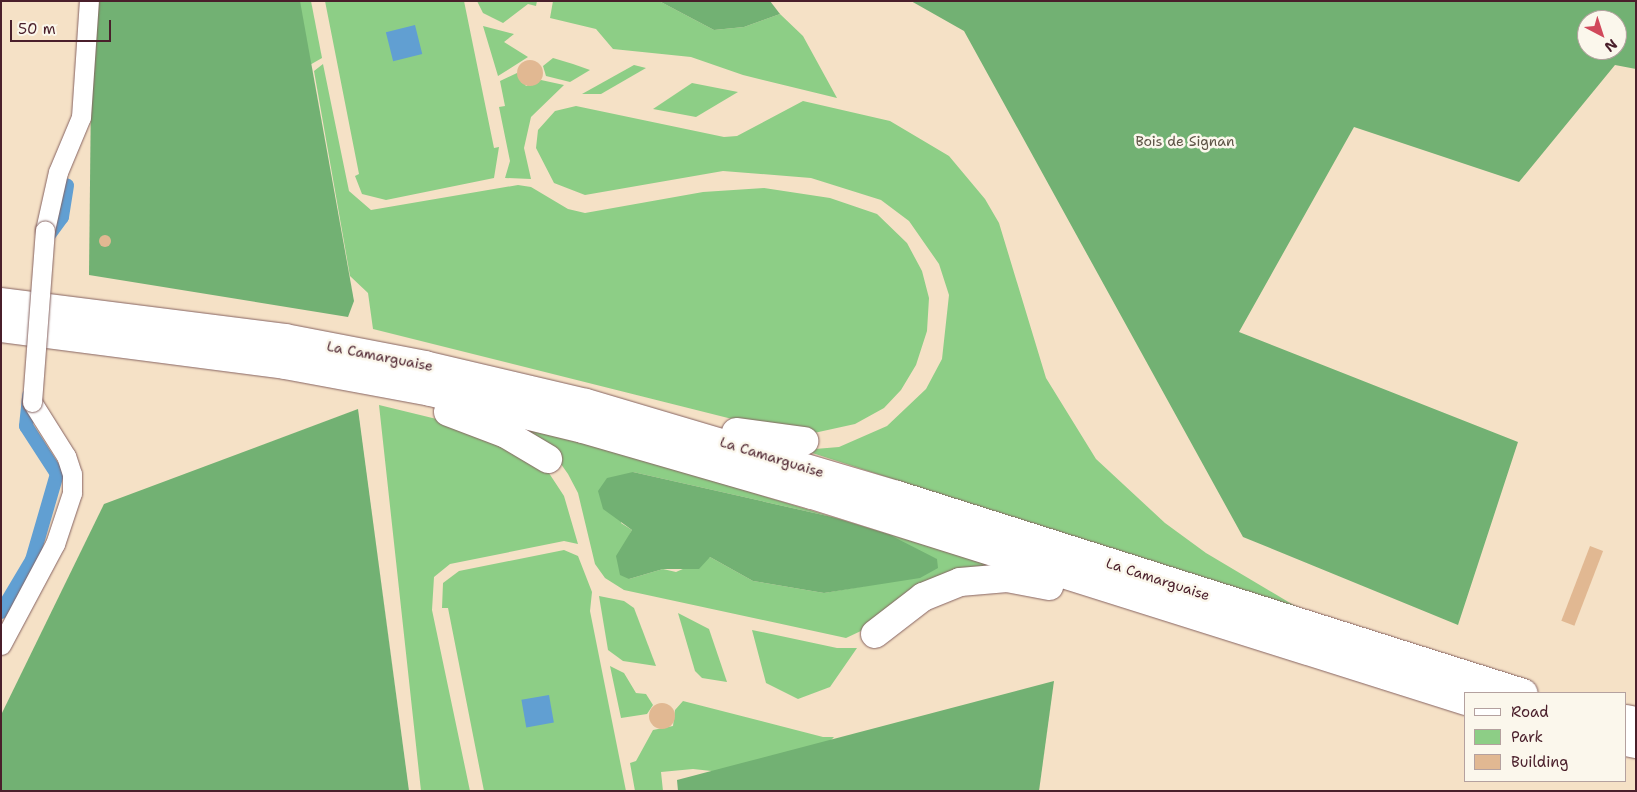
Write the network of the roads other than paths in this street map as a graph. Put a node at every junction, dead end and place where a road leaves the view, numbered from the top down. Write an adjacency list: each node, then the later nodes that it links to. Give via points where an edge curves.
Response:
1 (89, 1): 9 (street, bridge, via 81,117 58,172 45,230 32,402 66,456 72,474 72,493 55,544)
2 (1, 302): 5 (highway, La Camarguaise, via 285,338 425,364)
3 (1, 328): 11 (highway, La Camarguaise, via 285,365 510,411 794,489)
4 (184, 350): 7 (highway, via 415,402 506,434)
5 (586, 403): 6 (highway); 12 (highway, La Camarguaise, via 897,495)
6 (804, 442)
7 (548, 459)
8 (875, 634): 11 (highway, via 935,591 974,580 1007,578)
9 (1, 645)
10 (1431, 658): 13 (highway)
11 (1336, 663): 14 (highway, La Camarguaise)
12 (1520, 692)
13 (1528, 692)
14 (1464, 701)

